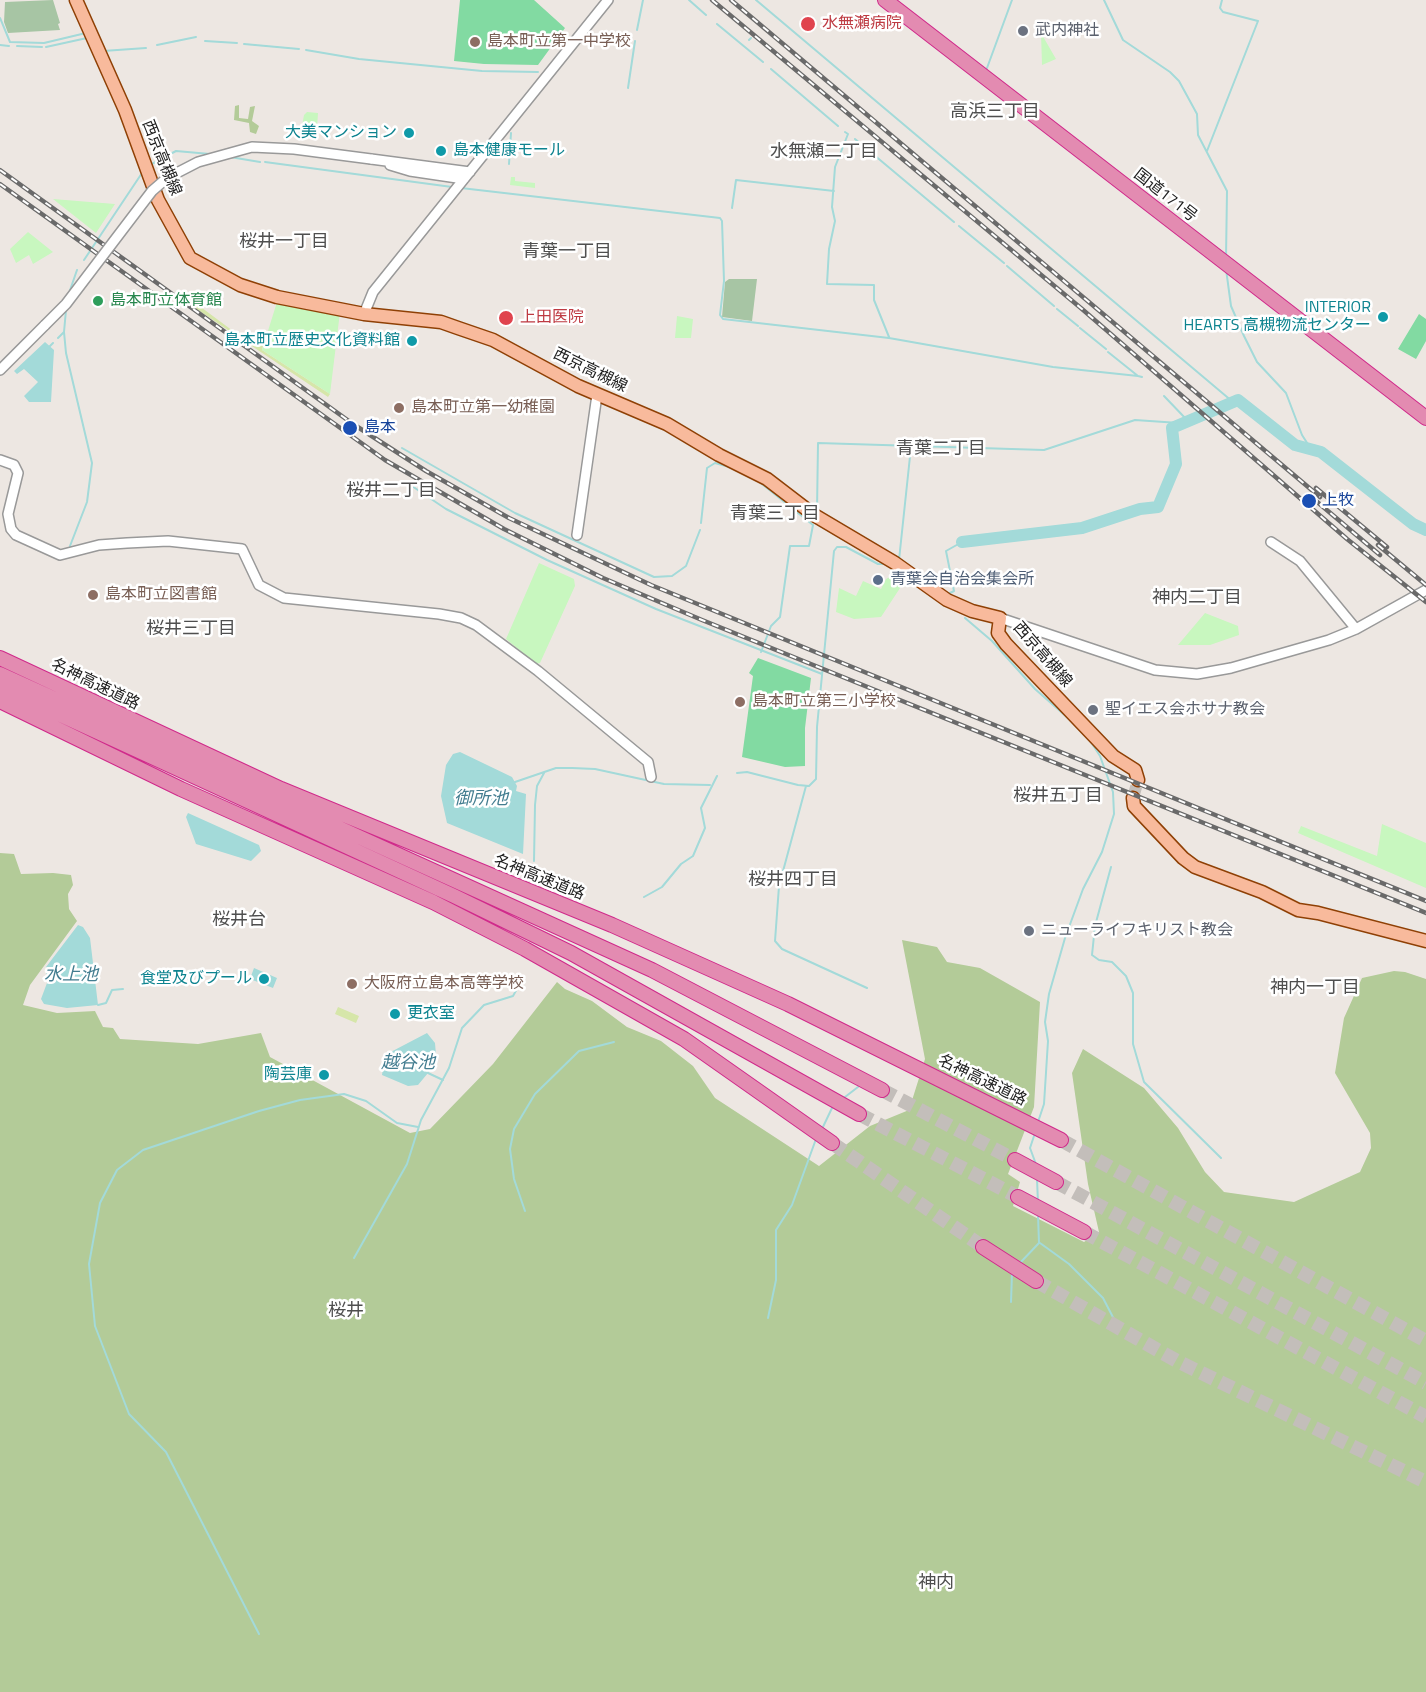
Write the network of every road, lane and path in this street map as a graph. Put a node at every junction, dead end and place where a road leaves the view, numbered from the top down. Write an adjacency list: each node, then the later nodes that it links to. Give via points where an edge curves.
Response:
1 (76, 0): 5 (main road, 西京高槻線, via 125,110 158,200 190,258 254,290 312,306)
2 (608, 0): 4 (street)
3 (885, 0): 8 (highway, 国道171号)
4 (467, 175): 5 (street, via 373,292); 6 (street, bridge, via 410,171 371,159 294,149 252,147 198,162 152,191 66,304)
5 (364, 314): 7 (main road, 西京高槻線, via 441,322 519,352)
6 (0, 370)
7 (597, 395): 10 (street); 13 (main road, 西京高槻線, via 667,424 761,476 947,600)
8 (1426, 418)
9 (0, 460): 19 (street, via 14,465 18,473 8,514 16,535 60,555 99,545 148,542 242,549 259,585 284,598 461,618 538,671 642,756 648,762)
10 (576, 535)
11 (1271, 542): 14 (street, via 1300,561)
12 (1426, 590): 14 (street)
13 (1000, 618): 14 (street, via 1155,670 1187,674 1231,668); 20 (main road, 西京高槻線, via 998,633 1006,644 1113,756 1135,770)
14 (1356, 629)
15 (0, 658): 25 (highway, 名神高速道路, via 221,763 612,925 788,1004)
16 (0, 674): 23 (highway, 名神高速道路, via 652,970)
17 (0, 687): 24 (highway, via 571,953)
18 (0, 701): 26 (highway, via 486,929 684,1040)
19 (651, 777)
20 (1138, 780)
21 (1133, 798): 22 (main road, via 1134,806 1195,867 1298,910)
22 (1426, 941)
23 (882, 1090)
24 (859, 1114)
25 (1058, 1138)
26 (830, 1141)
27 (1017, 1162): 28 (highway)
28 (1056, 1182)
29 (1018, 1197): 30 (highway)
30 (1079, 1229)
31 (987, 1250): 32 (highway)
32 (1032, 1279)

